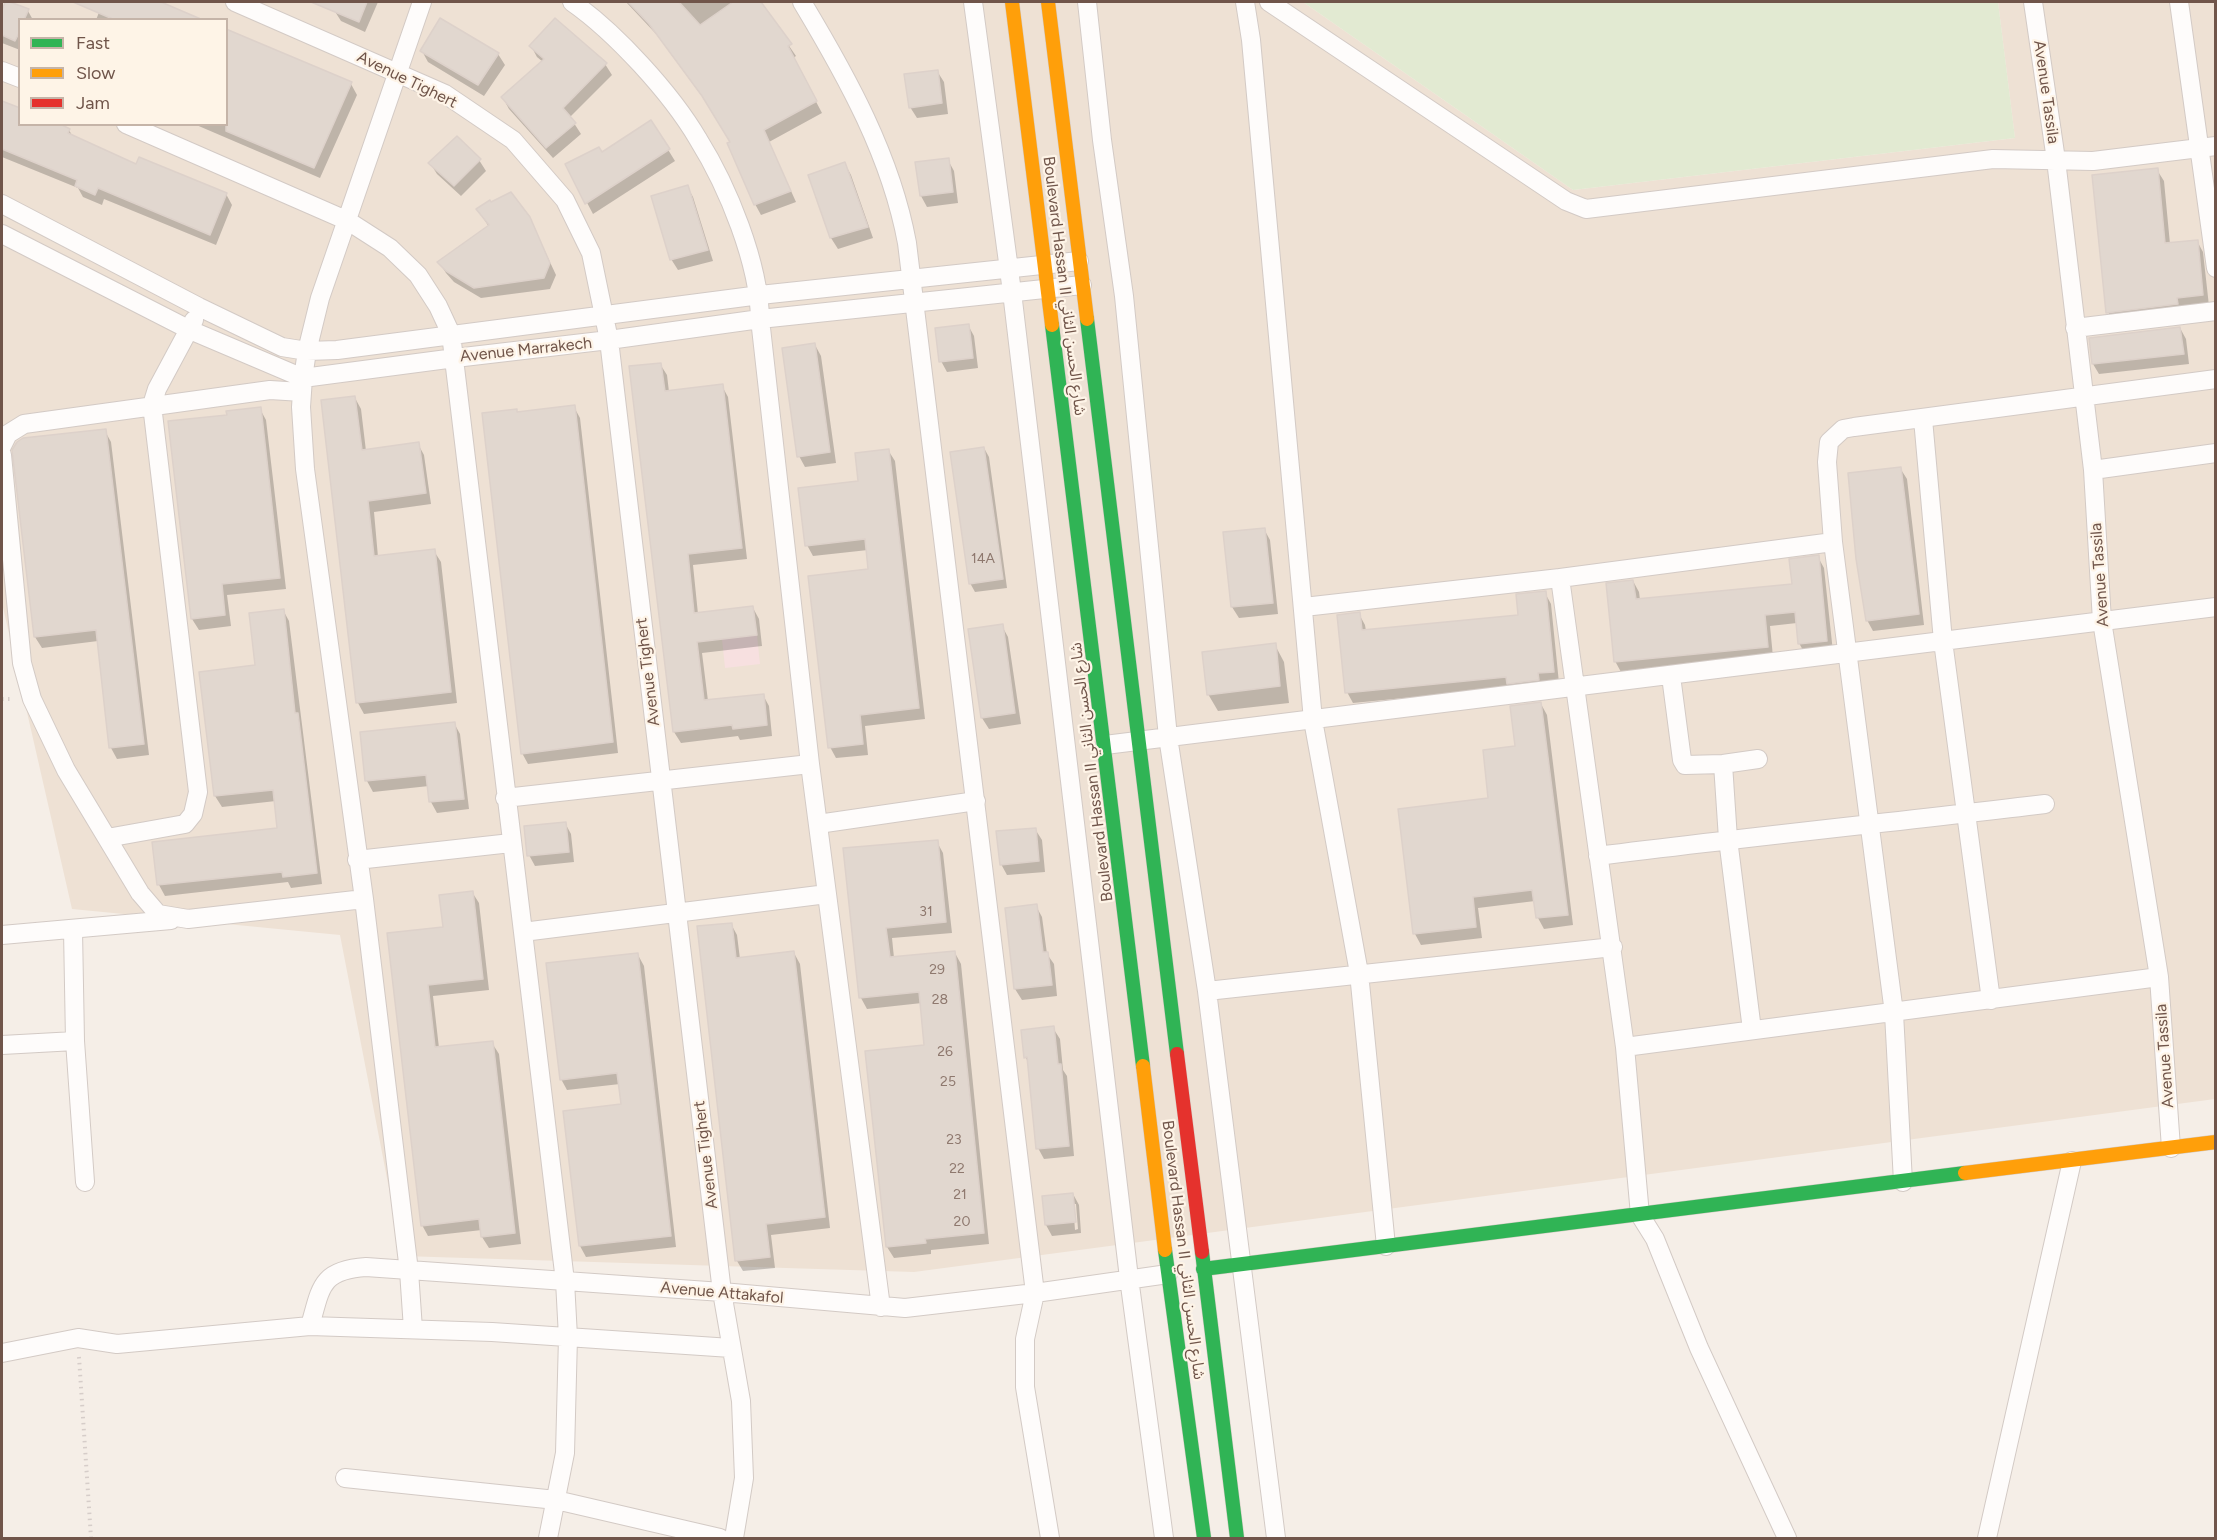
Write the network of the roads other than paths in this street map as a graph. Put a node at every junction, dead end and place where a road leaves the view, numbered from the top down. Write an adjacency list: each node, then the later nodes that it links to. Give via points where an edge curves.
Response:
1 (235, 2): 14 (street, Avenue Tighert)
2 (422, 2): 14 (street)
3 (572, 2): 32 (street, via 592,16 655,80 698,139 744,239)
4 (802, 2): 28 (street, via 860,104 894,190)
5 (973, 2): 26 (street)
6 (1012, 2): 25 (main road, Boulevard Hassan II شارع الحسن الثاني)
7 (1048, 2): 24 (main road, Boulevard Hassan II شارع الحسن الثاني)
8 (1087, 2): 63 (street, via 1124,296)
9 (1245, 2): 55 (street)
10 (1269, 2): 18 (street, via 1566,201 1586,209 1993,159)
11 (2033, 2): 18 (street, Avenue Tassila)
12 (2179, 2): 17 (street)
13 (2, 71): 15 (street)
14 (398, 73): 20 (street); 36 (street, Avenue Tighert, via 445,94 521,148 565,200 591,253)
15 (18, 77)
16 (131, 126): 20 (street)
17 (2207, 147): 18 (street, via 2093,161); 27 (street)
18 (2055, 160): 38 (street, Avenue Tassila)
19 (2, 204): 21 (street, Avenue Marrakech)
20 (348, 221): 40 (street, via 390,248 418,275); 42 (street, via 320,298)
21 (51, 231): 23 (street); 34 (street, Avenue Marrakech)
22 (2, 234): 23 (street)
23 (37, 254): 39 (street)
24 (1079, 261): 25 (street, Avenue Marrakech); 29 (main road, Boulevard Hassan II شارع الحسن الثاني)
25 (1045, 265): 26 (street, Avenue Marrakech); 30 (main road, Boulevard Hassan II شارع الحسن الثاني)
26 (1008, 268): 28 (street, Avenue Marrakech); 31 (street)
27 (2216, 268)
28 (911, 278): 32 (street, Avenue Marrakech); 33 (street)
29 (1082, 285): 30 (street, Avenue Marrakech); 64 (main road, Boulevard Hassan II شارع الحسن الثاني)
30 (1047, 288): 31 (street, Avenue Marrakech); 65 (main road, Boulevard Hassan II شارع الحسن الثاني)
31 (1011, 292): 33 (street, Avenue Marrakech); 108 (street)
32 (760, 295): 36 (street, Avenue Marrakech); 37 (street)
33 (914, 302): 37 (street, Avenue Marrakech); 71 (street)
34 (199, 307): 39 (street); 42 (street, Avenue Marrakech, via 282,347)
35 (2216, 310): 38 (street)
36 (605, 314): 40 (street, Avenue Marrakech); 41 (street, Avenue Tighert)
37 (760, 319): 41 (street, Avenue Marrakech); 67 (street)
38 (2075, 327): 46 (street, Avenue Tassila)
39 (189, 330): 45 (street); 47 (street)
40 (451, 334): 42 (street, Avenue Marrakech); 43 (street)
41 (609, 340): 43 (street, Avenue Marrakech); 69 (street, Avenue Tighert)
42 (307, 351): 45 (street)
43 (455, 358): 45 (street, Avenue Marrakech); 70 (street)
44 (2216, 379): 46 (street)
45 (302, 385): 47 (street, Avenue Marrakech); 80 (street, via 305,469)
46 (2084, 397): 48 (street); 52 (street, Avenue Tassila)
47 (152, 405): 49 (street, Avenue Marrakech, via 24,424 8,434); 76 (street, via 198,792 194,814 185,824)
48 (1923, 419): 53 (street, via 1843,429 1829,442); 58 (street)
49 (2, 446)
50 (2216, 453): 52 (street)
51 (2, 455): 76 (street, via 22,663 32,699 66,770)
52 (2093, 471): 57 (street, Avenue Tassila)
53 (1833, 542): 54 (street); 59 (street)
54 (1560, 578): 55 (street); 61 (street)
55 (1304, 607): 62 (street)
56 (2216, 607): 57 (street)
57 (2102, 621): 58 (street); 90 (street, Avenue Tassila)
58 (1943, 641): 59 (street); 73 (street)
59 (1846, 654): 60 (street); 75 (street)
60 (1671, 676): 61 (street); 68 (street, via 1683,763)
61 (1574, 688): 62 (street); 79 (street)
62 (1313, 720): 63 (street); 89 (street)
63 (1168, 737): 64 (street); 91 (street)
64 (1138, 741): 65 (street); 107 (main road, Boulevard Hassan II شارع الحسن الثاني)
65 (1106, 745): 107 (main road, Boulevard Hassan II شارع الحسن الثاني)
66 (1758, 759): 68 (street)
67 (810, 764): 69 (street); 74 (street)
68 (1723, 764): 77 (street)
69 (660, 780): 70 (street); 83 (street, Avenue Tighert)
70 (505, 798): 78 (street)
71 (976, 801): 74 (street); 111 (street)
72 (2045, 804): 73 (street)
73 (1966, 814): 75 (street); 92 (street)
74 (818, 824): 81 (street)
75 (1869, 826): 77 (street); 93 (street)
76 (107, 838): 84 (street, via 140,893 158,914)
77 (1728, 839): 79 (street); 94 (street)
78 (511, 843): 80 (street); 86 (street)
79 (1598, 856): 88 (street)
80 (357, 860): 82 (street)
81 (826, 894): 83 (street); 112 (street)
82 (364, 898): 84 (street); 106 (street)
83 (676, 913): 86 (street); 110 (street, Avenue Tighert)
84 (188, 919): 85 (street)
85 (73, 930): 87 (street); 95 (street)
86 (523, 932): 109 (street)
87 (2, 935)
88 (1612, 947): 89 (street); 97 (street)
89 (1359, 973): 91 (street); 104 (street)
90 (2159, 977): 92 (street); 99 (street, Avenue Tassila)
91 (1207, 991): 105 (street)
92 (1991, 1000): 93 (street)
93 (1894, 1013): 94 (street); 102 (street)
94 (1752, 1030): 97 (street)
95 (75, 1041): 96 (street); 101 (street)
96 (2, 1045)
97 (1625, 1047): 103 (street)
98 (2216, 1142): 99 (main road)
99 (2171, 1148): 100 (main road)
100 (2072, 1161): 102 (main road); 129 (street)
101 (85, 1182)
102 (1903, 1182): 103 (main road)
103 (1640, 1215): 104 (main road); 128 (street, via 1655,1239 1699,1348)
104 (1386, 1246): 105 (main road)
105 (1243, 1264): 107 (main road); 127 (street)
106 (409, 1271): 109 (street, Avenue Attakafol); 113 (street, Avenue Attakafol, via 345,1268 331,1275 319,1294); 114 (street)
107 (1186, 1272): 108 (street, Avenue Attakafol); 125 (main road, Boulevard Hassan II شارع الحسن الثاني); 126 (main road, Boulevard Hassan II شارع الحسن الثاني)
108 (1129, 1278): 111 (street, Avenue Attakafol); 124 (street)
109 (565, 1281): 110 (street, Avenue Attakafol); 115 (street)
110 (722, 1292): 112 (street, Avenue Attakafol); 116 (street, Avenue Tighert)
111 (1035, 1293): 112 (street, Avenue Attakafol, via 905,1308); 123 (street, via 1025,1339 1025,1387)
112 (881, 1307)
113 (310, 1326): 114 (street); 117 (street, via 117,1344 78,1338)
114 (414, 1329): 115 (street)
115 (568, 1336): 116 (street); 119 (street, via 565,1453)
116 (731, 1348): 122 (street, Avenue Tighert, via 741,1401 744,1478)
117 (2, 1353)
118 (345, 1478): 119 (street)
119 (556, 1500): 120 (street); 121 (street)
120 (548, 1539)
121 (720, 1539)
122 (734, 1539)
123 (1050, 1539)
124 (1164, 1539)
125 (1204, 1539)
126 (1237, 1539)
127 (1276, 1539)
128 (1787, 1539)
129 (1987, 1539)

